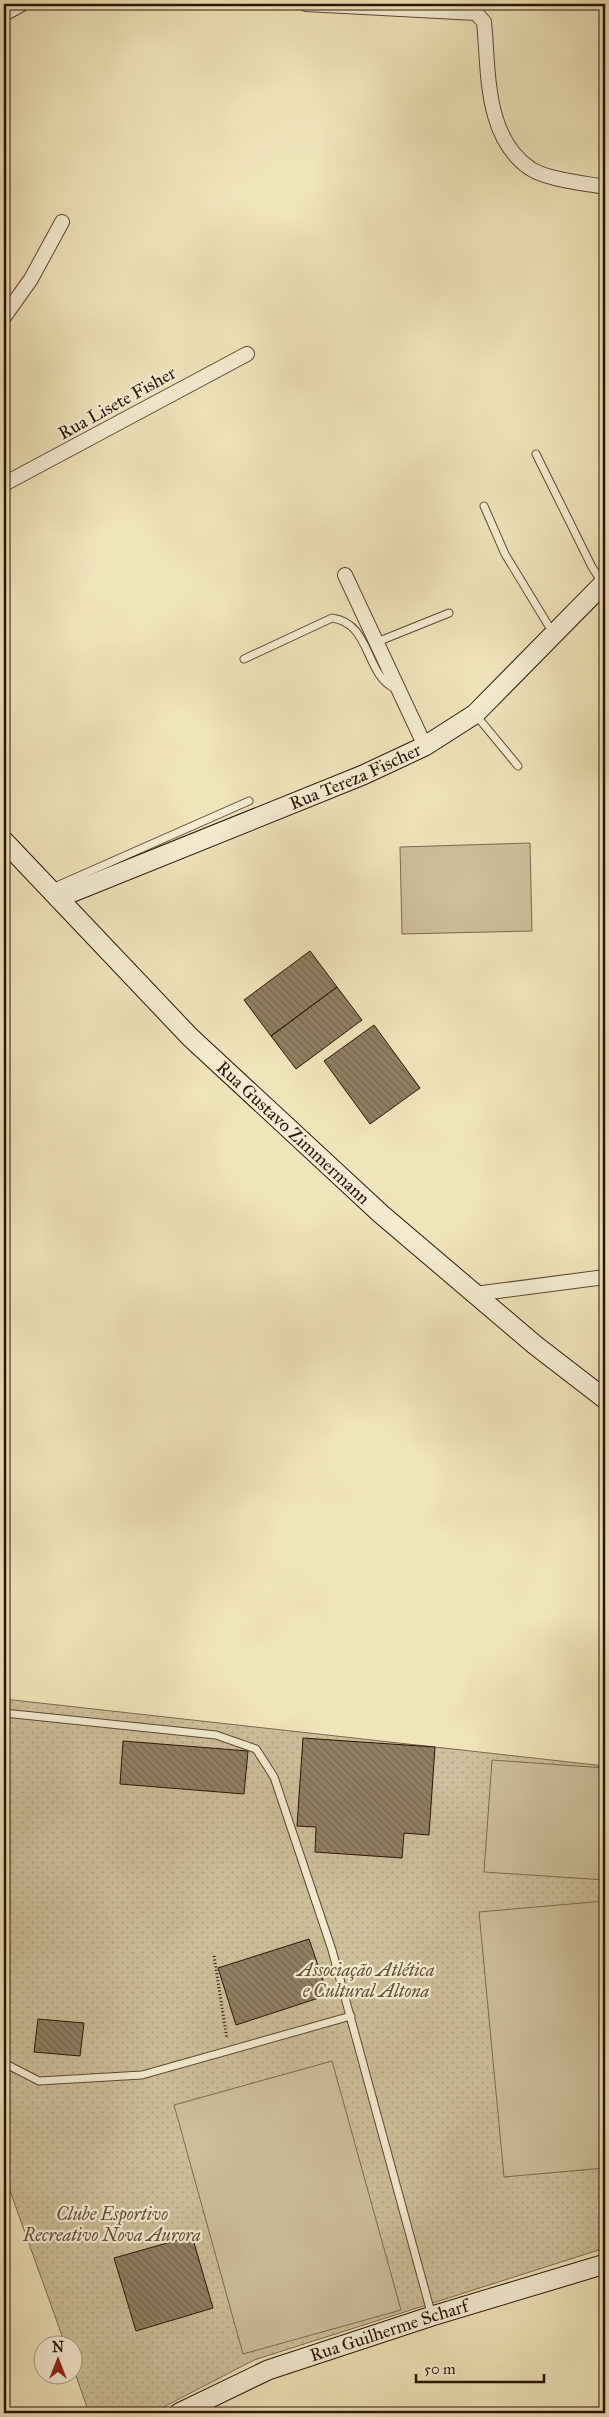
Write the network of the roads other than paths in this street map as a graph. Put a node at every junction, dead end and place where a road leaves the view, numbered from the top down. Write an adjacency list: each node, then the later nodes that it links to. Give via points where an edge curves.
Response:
1 (22, 4): 3 (street)
2 (306, 4): 4 (street, via 476,13 484,22 492,110 511,151 532,169)
3 (4, 14)
4 (605, 187)
5 (62, 222): 6 (street, via 31,279)
6 (4, 318)
7 (247, 354): 9 (street, Rua Lisete Fisher)
8 (536, 454): 12 (lane, via 592,567)
9 (4, 484)
10 (484, 506): 14 (lane, via 505,554)
11 (345, 575): 15 (street)
12 (604, 583): 14 (street, Rua Tereza Fischer)
13 (449, 614): 15 (lane)
14 (554, 634): 18 (street, Rua Tereza Fischer)
15 (377, 642): 17 (street)
16 (244, 659): 17 (lane, via 332,618 343,620 353,626 385,680)
17 (399, 690): 19 (street)
18 (475, 714): 19 (street, Rua Tereza Fischer); 20 (lane)
19 (425, 746): 23 (street, Rua Tereza Fischer, via 363,775)
20 (518, 766)
21 (249, 801): 23 (lane)
22 (4, 841): 23 (street, Rua Gustavo Zimmermann)
23 (54, 893): 25 (street, Rua Gustavo Zimmermann, via 190,1037 381,1214)
24 (605, 1277): 25 (street)
25 (475, 1294): 26 (street, Rua Gustavo Zimmermann)
26 (605, 1399)
27 (4, 1713): 28 (lane, via 216,1734 256,1749 274,1776)
28 (351, 2016): 29 (lane, via 142,2075 39,2081); 31 (lane)
29 (4, 2063)
30 (605, 2264): 31 (street, Rua Guilherme Scharf)
31 (432, 2316): 32 (street, Rua Guilherme Scharf, via 268,2370)
32 (179, 2413)

